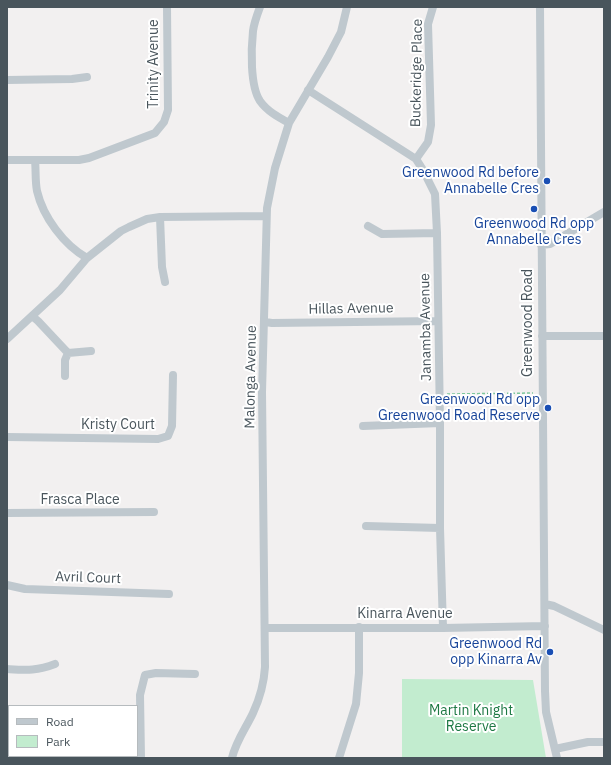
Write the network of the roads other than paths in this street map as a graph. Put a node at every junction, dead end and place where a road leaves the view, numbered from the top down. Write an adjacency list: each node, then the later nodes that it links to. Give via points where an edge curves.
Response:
1 (167, 7): 12 (street, Trinity Avenue, via 168,110 160,128 150,136 89,158)
2 (260, 7): 9 (street, via 253,30 252,79 255,93 268,110)
3 (347, 7): 8 (street, Malonga Avenue, via 341,32)
4 (433, 7): 10 (street, Buckeridge Place, via 428,24 431,125 428,142)
5 (540, 7): 18 (street, Greenwood Road)
6 (87, 77): 7 (street)
7 (7, 80)
8 (308, 90): 9 (street, Malonga Avenue); 10 (street, Janamba Avenue)
9 (289, 123): 14 (street, Malonga Avenue, via 275,168)
10 (416, 159): 17 (street, Janamba Avenue, via 435,194)
11 (7, 160): 12 (street, Trinity Avenue)
12 (35, 160): 19 (street, via 38,193 46,214 67,241)
13 (604, 212): 18 (street, via 550,244)
14 (266, 216): 15 (street); 23 (street, Malonga Avenue)
15 (160, 217): 19 (street, via 121,231); 20 (street)
16 (368, 226): 17 (street, via 382,234)
17 (437, 233): 22 (street, Janamba Avenue)
18 (541, 245): 24 (street, Greenwood Road)
19 (87, 258): 21 (street, via 60,290)
20 (165, 282)
21 (32, 316): 26 (street); 28 (street)
22 (438, 321): 23 (street, Hillas Avenue); 31 (street, Janamba Avenue)
23 (265, 322): 43 (street, Malonga Avenue, via 262,392)
24 (542, 336): 25 (street); 40 (street, Greenwood Road)
25 (604, 336)
26 (7, 339)
27 (91, 351): 28 (street)
28 (68, 353): 30 (street, via 65,360)
29 (173, 375): 33 (street, Kristy Court, via 172,426 168,436 158,439)
30 (65, 376)
31 (440, 423): 32 (street); 37 (street, Janamba Avenue)
32 (363, 426)
33 (7, 437)
34 (154, 512): 35 (street, Frasca Place)
35 (7, 513)
36 (366, 526): 37 (street)
37 (440, 528): 44 (street, Janamba Avenue)
38 (7, 585): 39 (street, Avril Court)
39 (169, 594)
40 (544, 604): 41 (street, Greenwood Road); 45 (street, via 554,606)
41 (545, 626): 44 (street, Kinarra Avenue); 50 (street, Greenwood Road, via 545,699)
42 (359, 627): 43 (street, Kinarra Avenue); 44 (street, Kinarra Avenue); 53 (street, via 356,704)
43 (265, 628): 52 (street, Malonga Avenue, via 263,687)
44 (443, 628)
45 (604, 630)
46 (55, 664): 47 (street, via 34,670)
47 (7, 669)
48 (195, 674): 51 (street, via 145,675 140,695)
49 (604, 742): 50 (street, via 588,742)
50 (555, 749): 54 (street, Greenwood Road)
51 (141, 758)
52 (232, 758)
53 (339, 758)
54 (557, 758)

